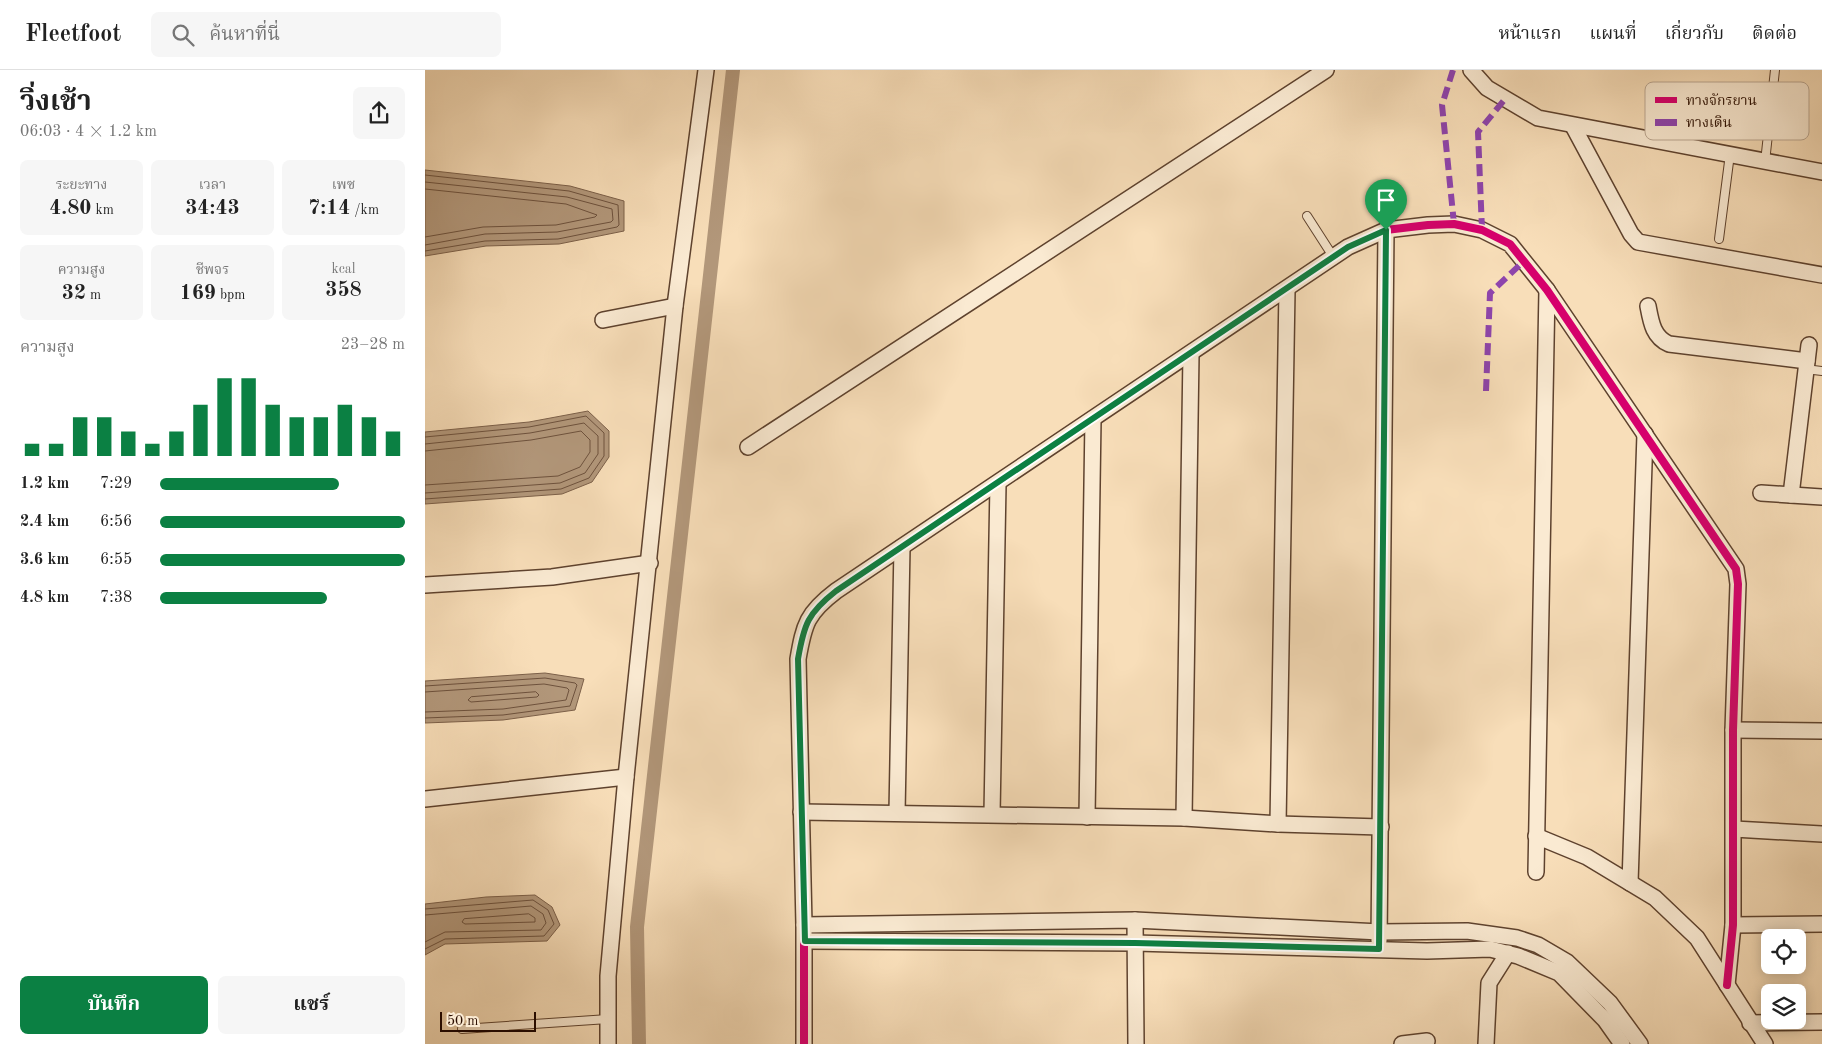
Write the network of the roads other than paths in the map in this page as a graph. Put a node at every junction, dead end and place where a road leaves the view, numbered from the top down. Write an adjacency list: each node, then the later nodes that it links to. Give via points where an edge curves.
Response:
1 (706, 70): 18 (street)
2 (1327, 70): 27 (street)
3 (1471, 70): 4 (street, via 1487,88 1538,118)
4 (1573, 126): 5 (street); 15 (street, via 1638,242)
5 (1645, 139)
6 (1652, 140): 8 (street)
7 (1767, 140): 9 (lane)
8 (1730, 154): 9 (street); 13 (lane)
9 (1765, 162): 10 (street)
10 (1822, 172)
11 (1307, 216): 14 (lane)
12 (1386, 230): 14 (street, via 1348,247); 17 (street, via 1454,224 1483,230 1510,244); 45 (street)
13 (1719, 239)
14 (1334, 258): 16 (street)
15 (1822, 275)
16 (1287, 290): 22 (street); 44 (street)
17 (1547, 290): 26 (street); 48 (street)
18 (675, 306): 20 (street); 33 (street)
19 (1648, 306): 23 (street, via 1652,326 1661,340 1669,344)
20 (603, 320)
21 (1809, 345): 23 (street)
22 (1191, 354): 25 (street); 43 (street)
23 (1806, 365): 24 (lane); 30 (street)
24 (1822, 370)
25 (1093, 419): 28 (street); 42 (street)
26 (1645, 434): 35 (street, via 1736,569 1739,584); 50 (street)
27 (748, 448)
28 (998, 484): 32 (street); 41 (street)
29 (1761, 493): 30 (street)
30 (1791, 495): 31 (street)
31 (1822, 497)
32 (902, 547): 39 (street, via 817,606 803,629 798,659); 40 (street)
33 (650, 563): 34 (street, via 552,577); 37 (street)
34 (425, 585)
35 (1733, 730): 36 (street); 46 (street)
36 (1822, 731)
37 (626, 777): 38 (street); 61 (street, via 608,976)
38 (425, 799)
39 (801, 812): 40 (street); 53 (street)
40 (897, 813): 41 (street)
41 (993, 814): 42 (street)
42 (1087, 817): 43 (street)
43 (1184, 818): 44 (street)
44 (1278, 824): 45 (street)
45 (1381, 827): 55 (street)
46 (1733, 829): 47 (street); 54 (street)
47 (1822, 834)
48 (1536, 836): 49 (street); 50 (street, via 1587,858)
49 (1536, 872)
50 (1630, 883): 60 (street, via 1655,898 1697,938)
51 (1135, 920): 53 (street); 55 (street); 57 (street)
52 (1822, 924): 54 (street)
53 (805, 925): 56 (street)
54 (1733, 925): 60 (street)
55 (1380, 932): 58 (street); 72 (street, via 1467,931 1517,938 1538,945 1567,962 1610,1003)
56 (805, 941): 57 (street); 67 (street)
57 (1135, 943): 58 (street); 68 (street)
58 (1379, 949): 59 (street)
59 (1508, 953): 70 (street, via 1489,983); 71 (street, via 1559,973 1605,1020)
60 (1727, 985): 62 (street)
61 (608, 1019): 64 (lane); 66 (street)
62 (1750, 1022): 63 (street); 73 (street)
63 (1822, 1022)
64 (463, 1029)
65 (1427, 1041): 69 (street)
66 (608, 1044)
67 (805, 1044)
68 (1136, 1044)
69 (1402, 1044)
70 (1486, 1044)
71 (1622, 1044)
72 (1640, 1044)
73 (1765, 1044)

